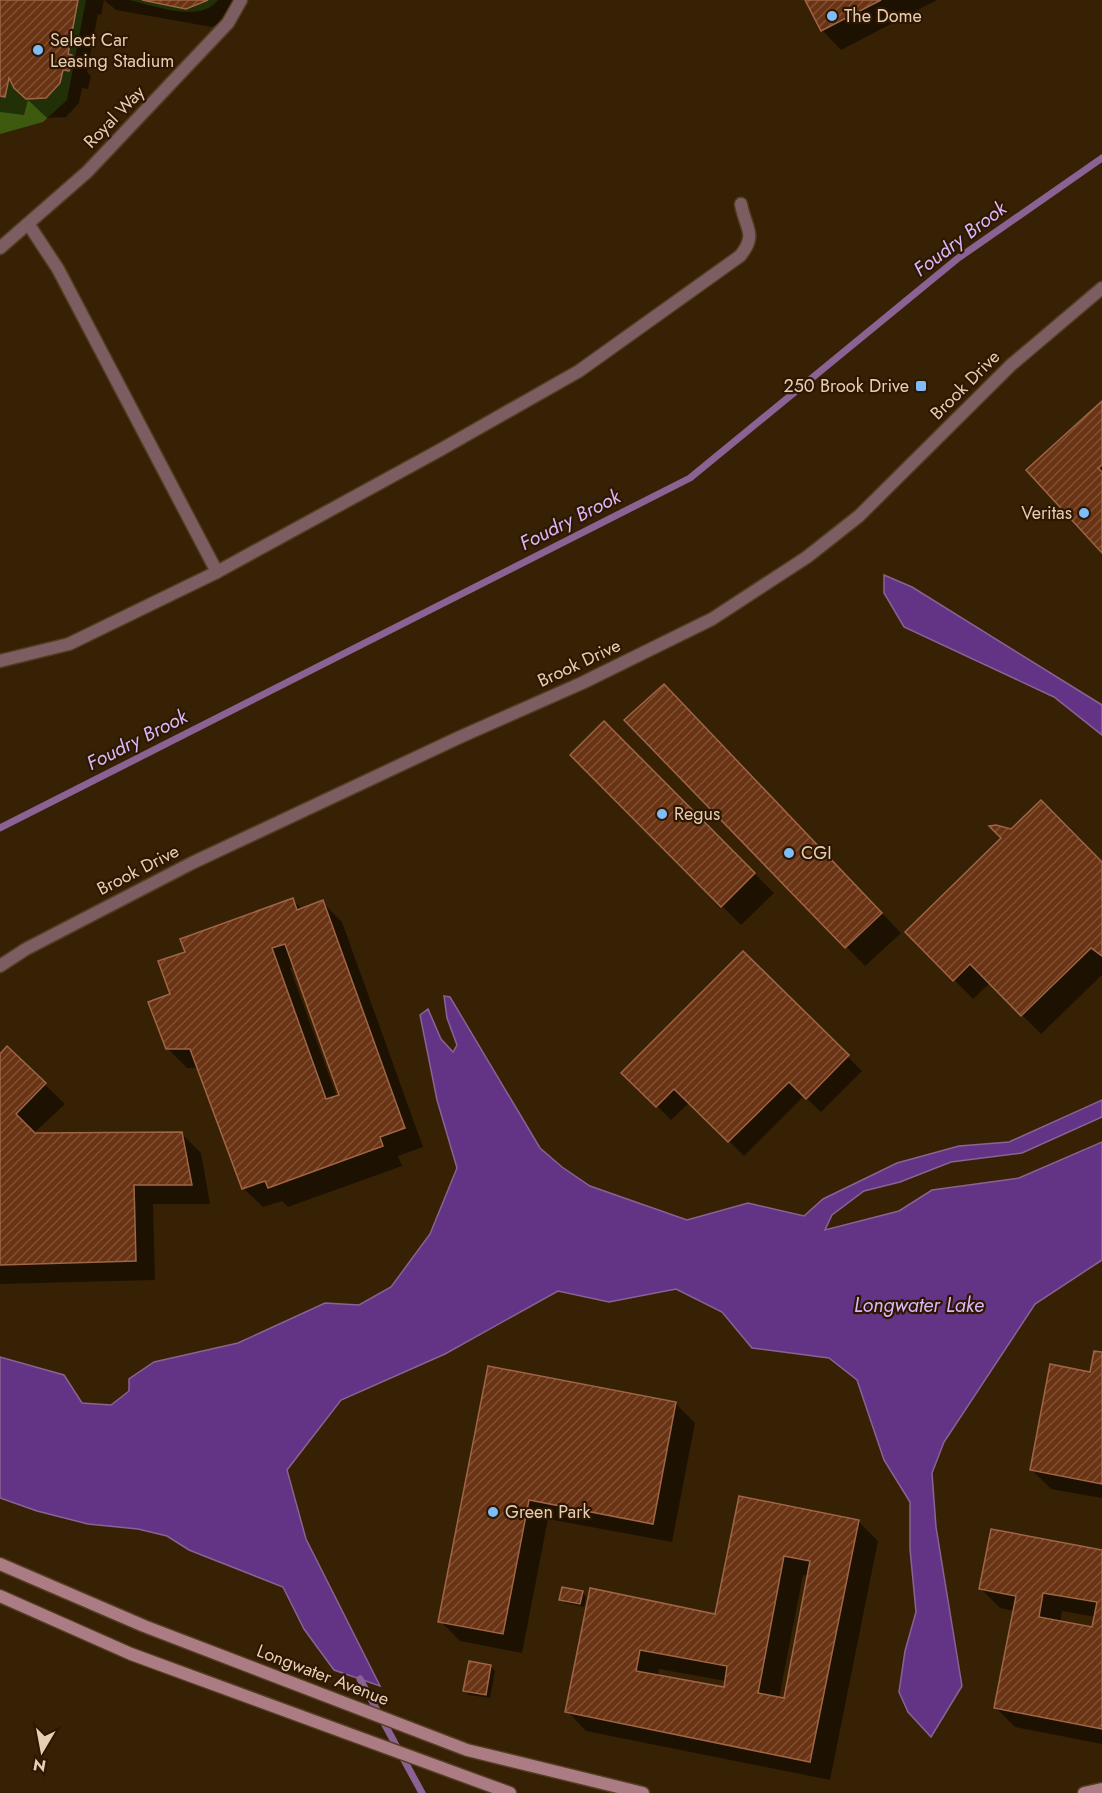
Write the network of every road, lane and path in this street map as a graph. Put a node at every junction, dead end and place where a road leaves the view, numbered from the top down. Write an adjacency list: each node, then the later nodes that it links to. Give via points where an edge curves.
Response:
1 (242, 0): 3 (street, Royal Way, via 228,23 87,172)
2 (741, 204): 6 (street, via 751,234 740,256 623,341 534,398)
3 (29, 225): 4 (street, Royal Way); 6 (street, via 58,269)
4 (0, 248)
5 (1102, 288): 8 (street, Brook Drive, via 1004,372 860,516 807,557 712,619 192,863)
6 (217, 572): 7 (street, via 69,644)
7 (0, 661)
8 (0, 966)
9 (0, 1564): 13 (street, Longwater Avenue, via 144,1626 467,1750)
10 (0, 1596): 12 (street, via 131,1654)
11 (1102, 1789): 14 (street)
12 (510, 1793)
13 (643, 1793)
14 (1084, 1793)

